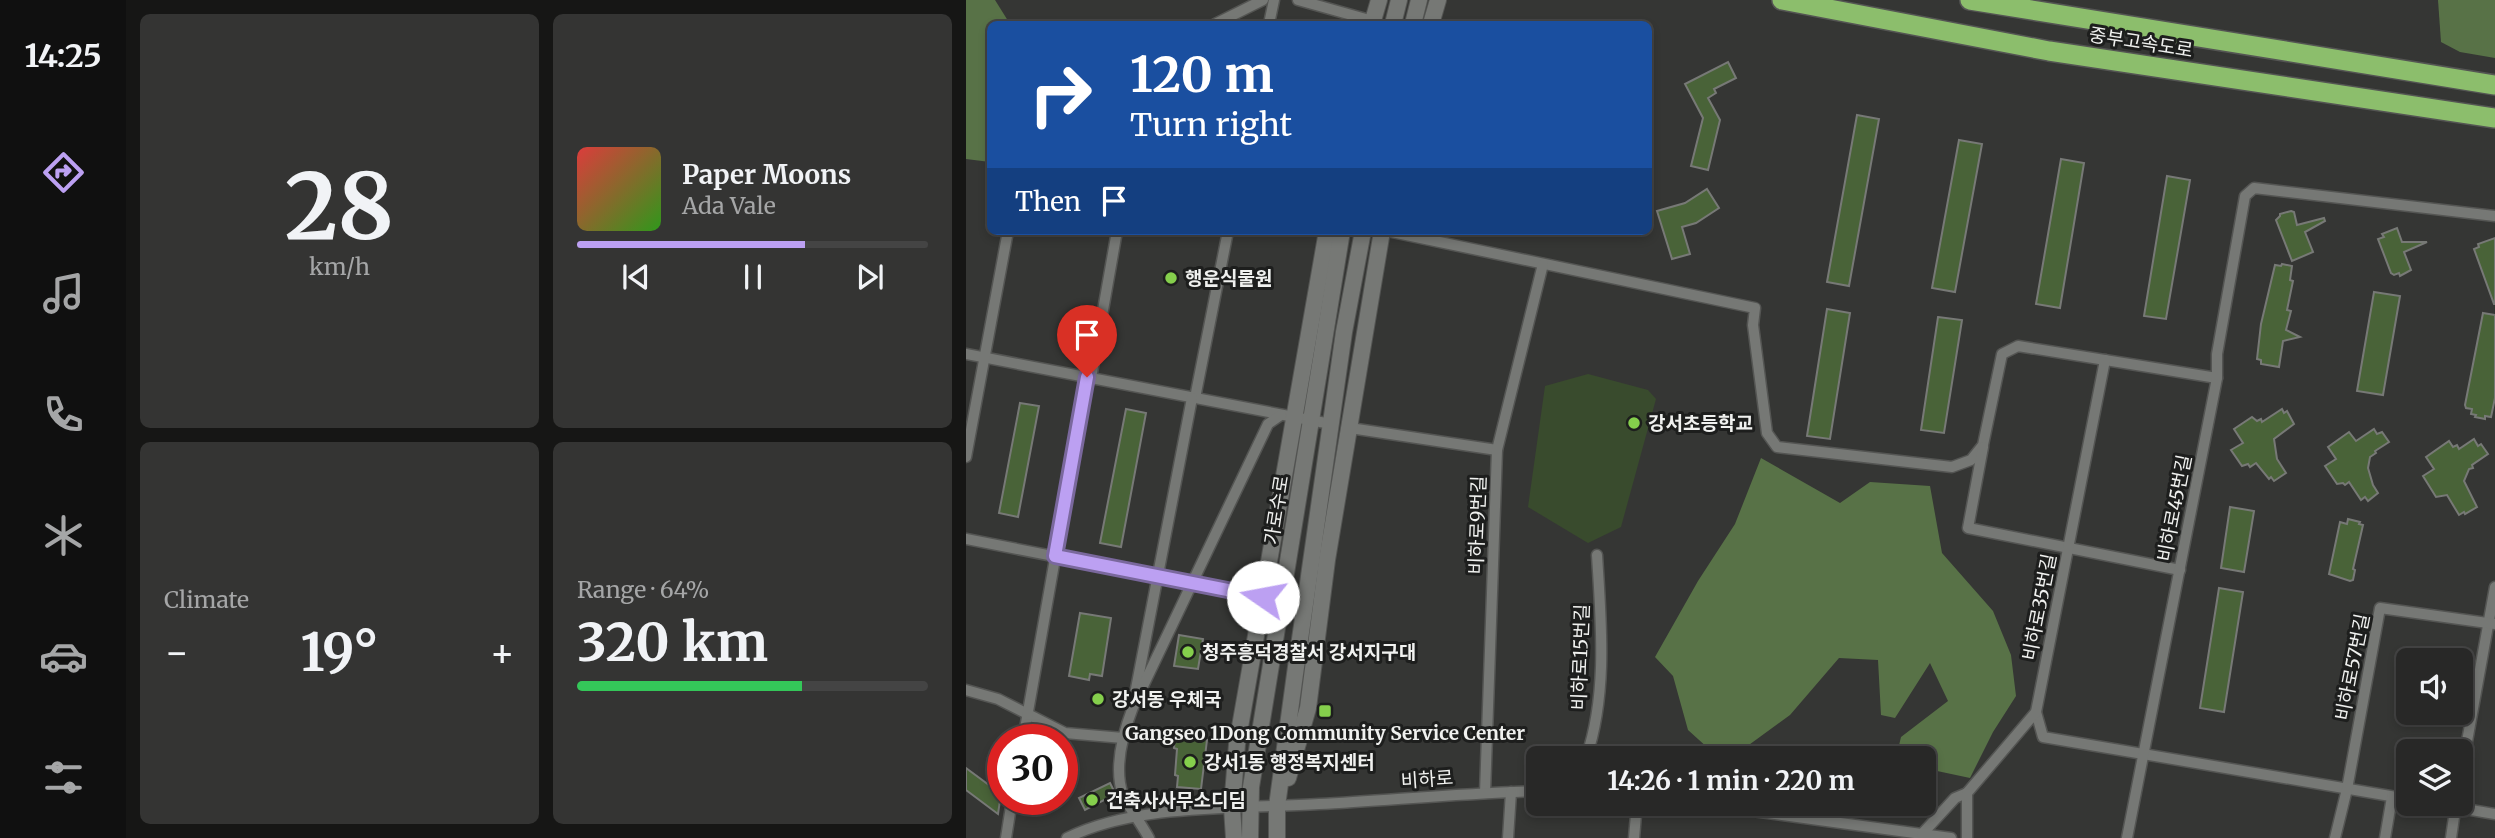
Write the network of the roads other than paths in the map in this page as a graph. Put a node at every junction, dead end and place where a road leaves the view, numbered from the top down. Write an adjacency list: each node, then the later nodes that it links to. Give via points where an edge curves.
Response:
1 (1263, 0): 10 (street)
2 (1274, 0): 11 (street)
3 (1298, 0): 12 (street)
4 (1378, 0): 13 (main road)
5 (1399, 0): 14 (main road)
6 (1419, 0): 15 (main road)
7 (1438, 0): 16 (main road)
8 (1782, 0): 18 (highway, 중부고속도로, via 2049,51)
9 (1969, 0): 17 (highway, 중부고속도로)
10 (1221, 21)
11 (1270, 21)
12 (1366, 21)
13 (1373, 21)
14 (1394, 21)
15 (1414, 21)
16 (1433, 21)
17 (2495, 85)
18 (2495, 118)
19 (2495, 216): 33 (street, 비하로45번길, via 2254,188 2245,196 2217,354)
20 (1007, 235): 30 (street)
21 (1116, 235): 32 (street)
22 (1227, 235): 34 (street)
23 (1326, 235): 35 (main road)
24 (1341, 235): 36 (main road, 가로수로)
25 (1362, 235): 37 (main road)
26 (1381, 235): 38 (main road)
27 (1406, 235): 28 (street)
28 (1543, 264): 39 (street, via 1755,308 1753,324 1767,433 1777,447 1952,467 1971,460); 40 (street, 비하로9번길)
29 (966, 354): 30 (street)
30 (984, 357): 32 (street); 41 (street)
31 (2105, 360): 33 (street); 39 (street, via 2018,346 2002,354); 43 (street, 비하로35번길)
32 (1089, 377): 34 (street); 45 (street)
33 (2217, 377): 46 (street, 비하로45번길)
34 (1193, 398): 35 (street); 47 (street)
35 (1288, 416): 36 (street); 48 (street, via 1268,424); 50 (main road)
36 (1311, 421): 37 (street); 69 (main road, 가로수로)
37 (1331, 425): 68 (main road)
38 (1350, 428): 40 (street); 68 (main road, via 1308,708)
39 (1984, 444): 43 (street, via 1968,528)
40 (1497, 450): 64 (street, 비하로9번길)
41 (967, 452)
42 (966, 540): 45 (street)
43 (2068, 547): 46 (street); 54 (street, 비하로35번길)
44 (1597, 555): 59 (street, 비하로15번길, via 1601,621 1598,699)
45 (1055, 556): 47 (street); 55 (street)
46 (2180, 570): 60 (street, 비하로45번길)
47 (1158, 575): 48 (street); 53 (street)
48 (1194, 582): 50 (street); 53 (street)
49 (2495, 587): 51 (street)
50 (1263, 597): 70 (main road, via 1237,744)
51 (2491, 624): 58 (street); 61 (street, 비하로57번길, via 2379,608)
52 (966, 690): 55 (street)
53 (1133, 707): 57 (street)
54 (2036, 712): 60 (street, via 2043,737); 65 (street, 비하로35번길)
55 (1028, 713): 56 (street); 57 (street, via 1065,733)
56 (1026, 724)
57 (1123, 738): 74 (street, via 1119,780 1124,797)
58 (2468, 739)
59 (1590, 746)
60 (2144, 753): 61 (street); 90 (street, 비하로45번길)
61 (2347, 789): 66 (street); 91 (street, 비하로57번길)
62 (1526, 791): 63 (street, 비하로)
63 (1511, 792): 64 (street, 비하로); 86 (street)
64 (1485, 793): 68 (street, 비하로)
65 (1967, 793): 79 (street, 비하로35번길, via 1955,798); 89 (street)
66 (2392, 797): 67 (street); 92 (street)
67 (2396, 798)
68 (1277, 806): 69 (street, 비하로); 85 (main road)
69 (1250, 807): 70 (street, 비하로); 84 (main road, 가로수로)
70 (1232, 808): 74 (street, 비하로); 83 (main road)
71 (2473, 809): 72 (street)
72 (2495, 814)
73 (1010, 815): 80 (street)
74 (1138, 816): 81 (street, 비하로, via 1090,826); 82 (street)
75 (1636, 816): 87 (street)
76 (1771, 816): 78 (street)
77 (2454, 816): 93 (street)
78 (1867, 832): 79 (street)
79 (1923, 834): 88 (street)
80 (1006, 838)
81 (1067, 838)
82 (1149, 838)
83 (1234, 838)
84 (1250, 838)
85 (1277, 838)
86 (1508, 838)
87 (1634, 838)
88 (1951, 838)
89 (1967, 838)
90 (2127, 838)
91 (2335, 838)
92 (2385, 838)
93 (2451, 838)

